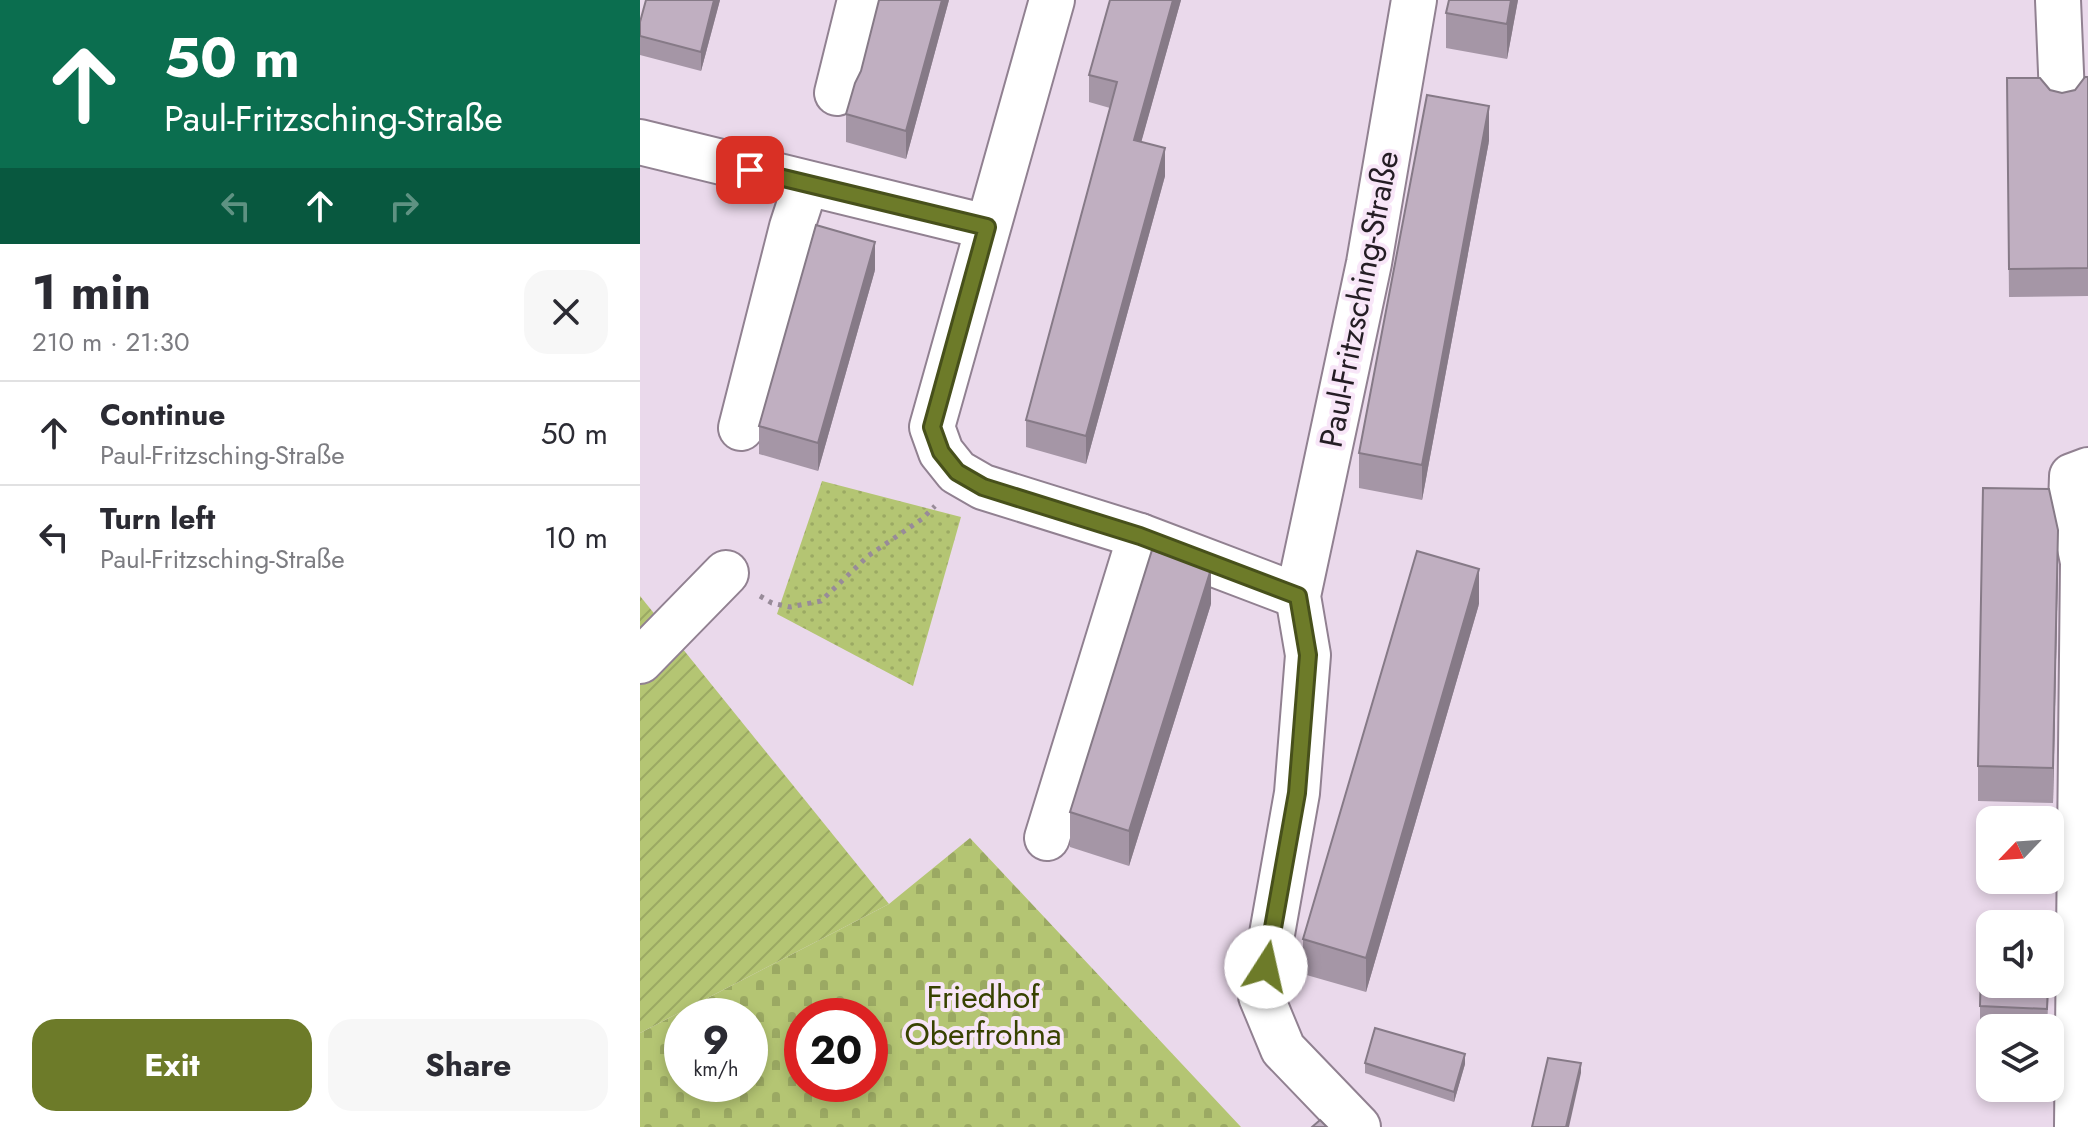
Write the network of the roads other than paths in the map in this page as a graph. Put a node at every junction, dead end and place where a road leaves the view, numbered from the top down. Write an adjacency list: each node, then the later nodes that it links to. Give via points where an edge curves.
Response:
1 (860, 0): 5 (street)
2 (1052, 0): 9 (street)
3 (1414, 0): 14 (street, Paul-Fritzsching-Straße, via 1369,263)
4 (2058, 0): 6 (street)
5 (837, 93)
6 (2062, 96)
7 (640, 142): 8 (street)
8 (806, 184): 9 (street); 10 (street)
9 (987, 227): 12 (street, via 932,427 941,452 957,472 983,487)
10 (741, 428)
11 (2088, 470): 18 (street, via 2072,476 2071,505 2083,562)
12 (1140, 536): 14 (street); 16 (street)
13 (726, 573): 15 (street)
14 (1298, 596): 17 (street, Paul-Fritzsching-Straße, via 1308,655 1297,793 1261,996 1283,1049)
15 (640, 661)
16 (1047, 838)
17 (1358, 1127)
18 (2077, 1127)

